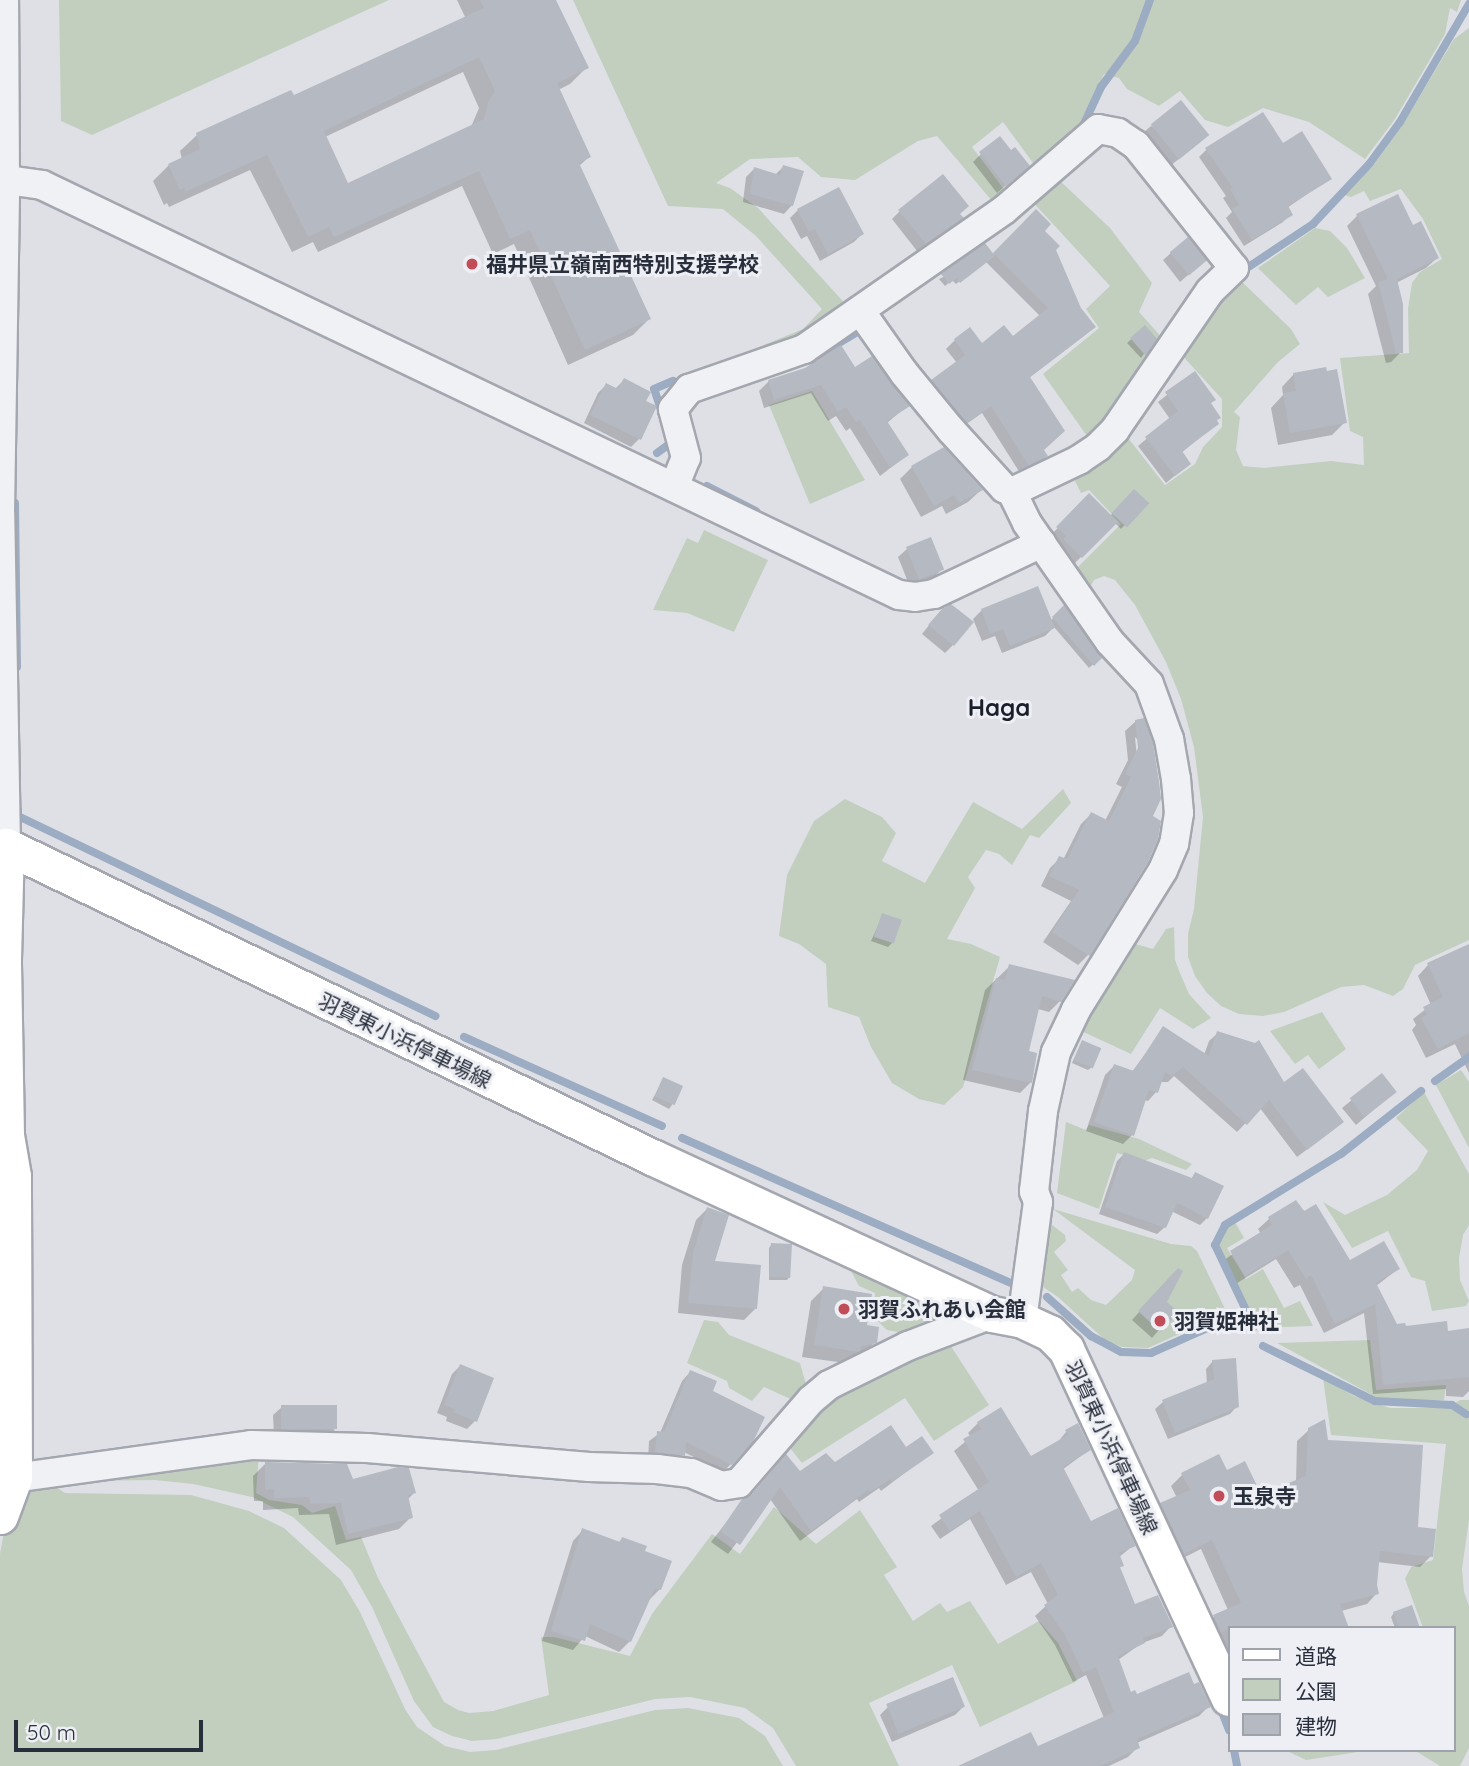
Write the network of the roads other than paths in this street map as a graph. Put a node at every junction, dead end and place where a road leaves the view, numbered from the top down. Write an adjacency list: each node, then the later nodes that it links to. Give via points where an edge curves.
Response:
1 (4, 0): 2 (street)
2 (3, 179): 4 (street, via 42,185); 7 (street)
3 (862, 312): 4 (street, via 804,349 690,389 673,409 686,458); 5 (street, via 951,430); 5 (street, via 1004,210 1098,129 1118,133 1136,145 1234,268 1210,291 1115,430 1079,460)
4 (674, 487): 6 (street, via 900,595 915,597 952,587)
5 (1012, 492): 6 (street)
6 (1042, 543): 8 (street, via 1110,642 1149,684 1169,739 1179,813 1174,844 1163,870 1076,1010 1056,1052 1043,1111 1034,1191 1038,1202)
7 (3, 845): 8 (main road, 羽賀東小浜停車場線, via 437,1056); 9 (main road, via 6,1135 13,1176)
8 (1007, 1317): 9 (street, via 908,1346 829,1385 739,1483 721,1486 691,1473 657,1469 367,1448 251,1445); 11 (main road, 羽賀東小浜停車場線, via 1050,1333 1066,1349)
9 (14, 1478): 10 (main road)
10 (0, 1516)
11 (1228, 1696)

